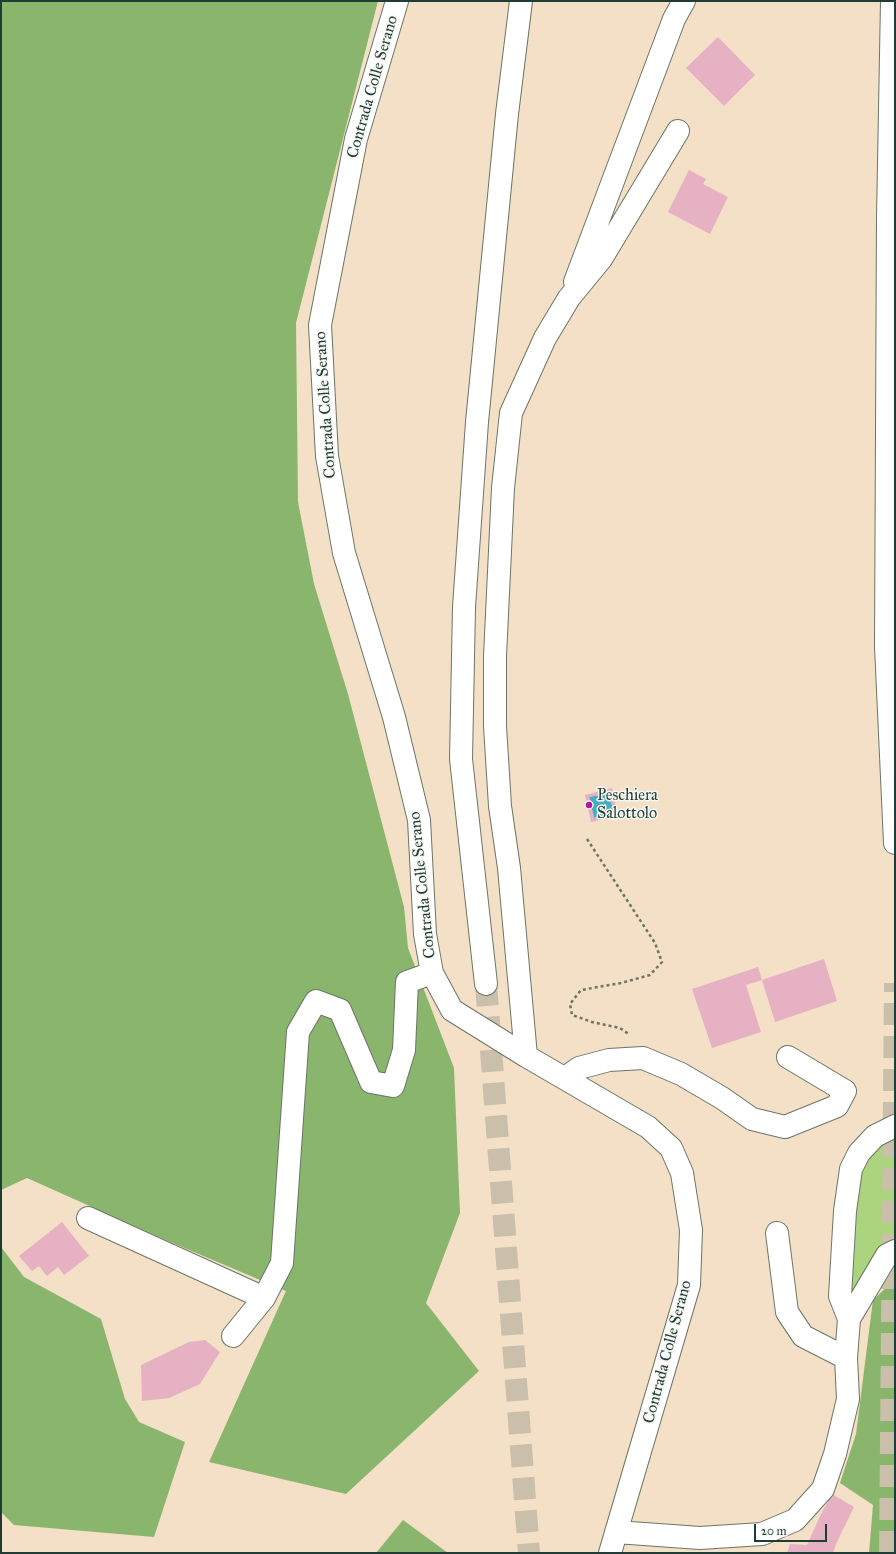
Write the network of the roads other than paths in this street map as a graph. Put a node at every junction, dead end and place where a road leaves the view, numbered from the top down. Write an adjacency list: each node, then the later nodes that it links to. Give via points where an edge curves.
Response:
1 (397, 1): 8 (street, Contrada Colle Serano, via 356,139 320,325 327,456 344,553 394,717 419,820 425,934)
2 (521, 1): 9 (street, via 507,114 477,422 464,607 461,759)
3 (684, 1): 6 (street, via 674,19)
4 (892, 1): 7 (street, via 886,646)
5 (678, 131): 6 (street, via 602,259)
6 (569, 298): 10 (street, via 545,338 512,414 503,488 495,656 495,726 500,806 509,868)
7 (895, 843)
8 (432, 973): 10 (street, Contrada Colle Serano, via 452,1010); 17 (street, via 407,982 404,1050 393,1086 371,1082 340,1010 316,1001 298,1032 282,1263)
9 (486, 984)
10 (526, 1056): 12 (street, Contrada Colle Serano)
11 (788, 1057): 12 (street, via 845,1091 837,1106 785,1126 752,1119 681,1074 643,1058 609,1060 579,1068)
12 (564, 1078): 21 (street, Contrada Colle Serano, via 648,1126 671,1148 682,1173 691,1230 689,1285)
13 (895, 1126): 18 (street, via 875,1136 859,1153 851,1170 845,1211 840,1296)
14 (88, 1218): 17 (street)
15 (777, 1233): 20 (street, via 787,1312 803,1336)
16 (895, 1252): 18 (street, via 886,1255)
17 (264, 1298): 19 (street)
18 (849, 1319): 20 (street)
19 (233, 1336)
20 (846, 1358): 21 (street, via 848,1399 835,1454 823,1489 796,1520 762,1534 700,1538)
21 (616, 1532): 22 (street, Contrada Colle Serano)
22 (610, 1553)

